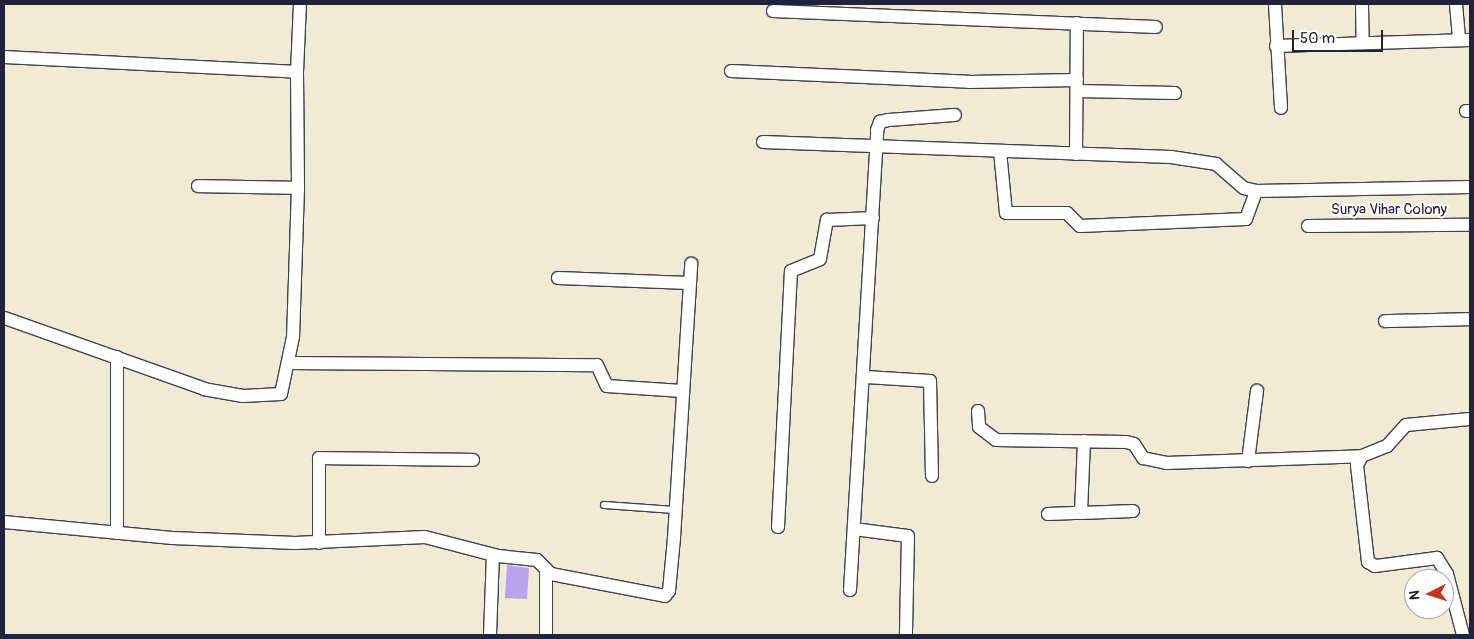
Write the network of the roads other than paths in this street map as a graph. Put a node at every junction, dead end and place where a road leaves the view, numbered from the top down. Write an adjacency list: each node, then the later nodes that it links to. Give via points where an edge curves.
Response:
1 (300, 4): 13 (street)
2 (1275, 4): 10 (street)
3 (1362, 4): 9 (street)
4 (1456, 4): 8 (street)
5 (773, 11): 6 (street)
6 (1077, 23): 7 (street); 14 (street)
7 (1156, 27)
8 (1464, 40): 9 (street)
9 (1363, 43): 10 (street)
10 (1276, 46): 16 (street)
11 (4, 57): 13 (street)
12 (731, 71): 14 (street)
13 (297, 72): 24 (street)
14 (1077, 85): 15 (street); 21 (street)
15 (1175, 93)
16 (1281, 108)
17 (955, 115): 19 (street, via 883,121 878,125)
18 (763, 142): 19 (street)
19 (876, 146): 20 (street); 26 (street)
20 (1000, 151): 21 (street); 25 (street, via 1006,213 1067,213 1080,226 1246,219)
21 (1076, 154): 25 (street, via 1209,163)
22 (198, 186): 24 (street)
23 (1470, 187): 25 (street)
24 (298, 188): 36 (street)
25 (1256, 192)
26 (873, 218): 37 (street); 53 (street, via 827,220 820,259 791,271)
27 (1470, 225): 28 (street, Surya Vihar Colony)
28 (1308, 226)
29 (691, 264): 31 (street)
30 (558, 278): 31 (street)
31 (689, 283): 38 (street)
32 (4, 318): 35 (street)
33 (1470, 319): 34 (street)
34 (1385, 321)
35 (117, 357): 36 (street, via 204,389 242,396 281,394); 55 (street)
36 (289, 363): 38 (street, via 597,365 607,386)
37 (866, 376): 46 (street, via 930,381); 54 (street)
38 (682, 391): 48 (street)
39 (1257, 391): 45 (street)
40 (978, 411): 42 (street, via 979,427 996,440)
41 (1470, 419): 43 (street, via 1406,425 1388,446)
42 (1084, 442): 45 (street, via 1134,444 1143,458 1166,463); 50 (street)
43 (1362, 456): 45 (street); 63 (street, via 1357,474 1368,562 1375,566 1438,558 1447,574)
44 (473, 460): 56 (street, via 319,458)
45 (1248, 461)
46 (932, 476)
47 (604, 505): 48 (lane)
48 (676, 510): 58 (street, via 669,591 665,596)
49 (1133, 511): 50 (street)
50 (1081, 513): 51 (street)
51 (1048, 514)
52 (4, 522): 55 (street)
53 (778, 527)
54 (854, 529): 59 (street); 62 (street, via 908,536)
55 (117, 533): 56 (street)
56 (319, 543): 57 (street, via 413,536)
57 (493, 555): 58 (street, via 537,560); 60 (street)
58 (546, 570): 61 (street)
59 (850, 590)
60 (491, 635)
61 (546, 635)
62 (906, 635)
63 (1463, 635)

